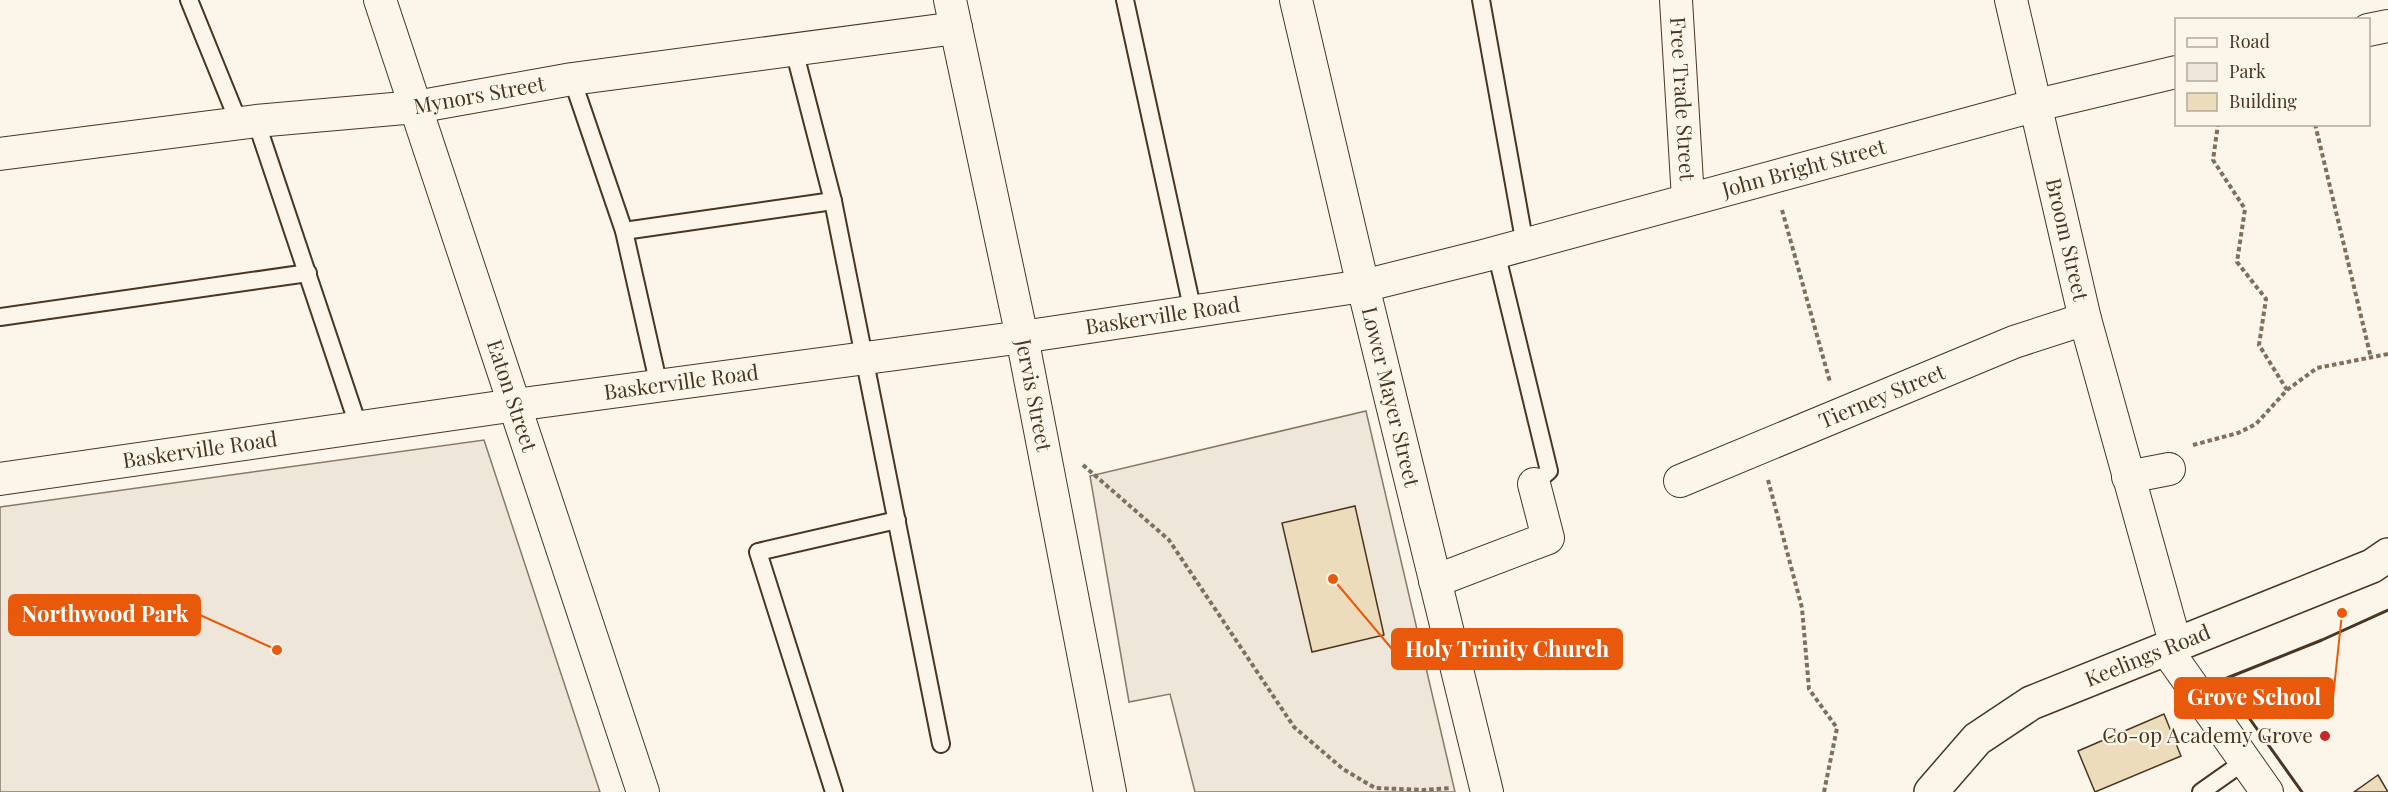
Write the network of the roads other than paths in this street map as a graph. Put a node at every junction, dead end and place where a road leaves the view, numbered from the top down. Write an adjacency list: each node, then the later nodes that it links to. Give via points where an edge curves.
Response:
1 (189, 0): 16 (lane)
2 (380, 0): 15 (street, Eaton Street)
3 (1125, 0): 24 (lane)
4 (1296, 0): 23 (street, Lower Mayer Street)
5 (1481, 0): 21 (lane)
6 (1676, 0): 18 (street, Free Trade Street)
7 (2011, 0): 14 (street, Broom Street)
8 (953, 14): 11 (street, Mynors Street); 27 (street, Jervis Street)
9 (2388, 27): 10 (street)
10 (2370, 30)
11 (794, 50): 13 (street, Mynors Street); 19 (lane)
12 (2175, 72): 14 (street, John Bright Street)
13 (572, 79): 15 (street, Mynors Street); 20 (lane)
14 (2037, 105): 18 (street, John Bright Street); 26 (street, Broom Street)
15 (416, 107): 16 (street, Mynors Street); 30 (street, Eaton Street)
16 (247, 122): 17 (street, Mynors Street); 22 (lane)
17 (0, 154)
18 (1688, 199): 21 (street, John Bright Street)
19 (833, 201): 20 (lane); 28 (lane)
20 (624, 231): 29 (lane)
21 (1502, 251): 23 (street, John Bright Street); 36 (lane, via 1548,471)
22 (308, 273): 25 (lane); 31 (lane)
23 (1363, 286): 24 (street, Baskerville Road); 39 (street, Lower Mayer Street)
24 (1193, 312): 27 (street, Baskerville Road)
25 (0, 317)
26 (2085, 319): 33 (street, Broom Street); 35 (street, Tierney Street, via 2014,342)
27 (1022, 337): 28 (street, Baskerville Road); 46 (street, Jervis Street)
28 (865, 358): 29 (street, Baskerville Road); 37 (lane)
29 (659, 386): 30 (street, Baskerville Road)
30 (515, 405): 31 (street, Baskerville Road); 44 (street, Eaton Street)
31 (359, 428): 34 (street, Baskerville Road)
32 (2169, 469): 33 (street)
33 (2128, 477): 40 (street, Broom Street)
34 (0, 479)
35 (1680, 481)
36 (1534, 484): 39 (street, via 1548,538)
37 (897, 520): 41 (lane); 45 (lane, via 758,552)
38 (2388, 555): 40 (main road, Keelings Road, via 2372,566)
39 (1435, 581): 43 (street, Lower Mayer Street)
40 (2171, 647): 42 (street, Broom Street); 47 (main road, Keelings Road, via 2031,703 1977,739)
41 (941, 744)
42 (2245, 761): 48 (lane); 49 (street, Broom Street)
43 (1486, 789)
44 (643, 792)
45 (834, 792)
46 (1110, 792)
47 (1931, 792)
48 (2201, 792)
49 (2267, 792)

